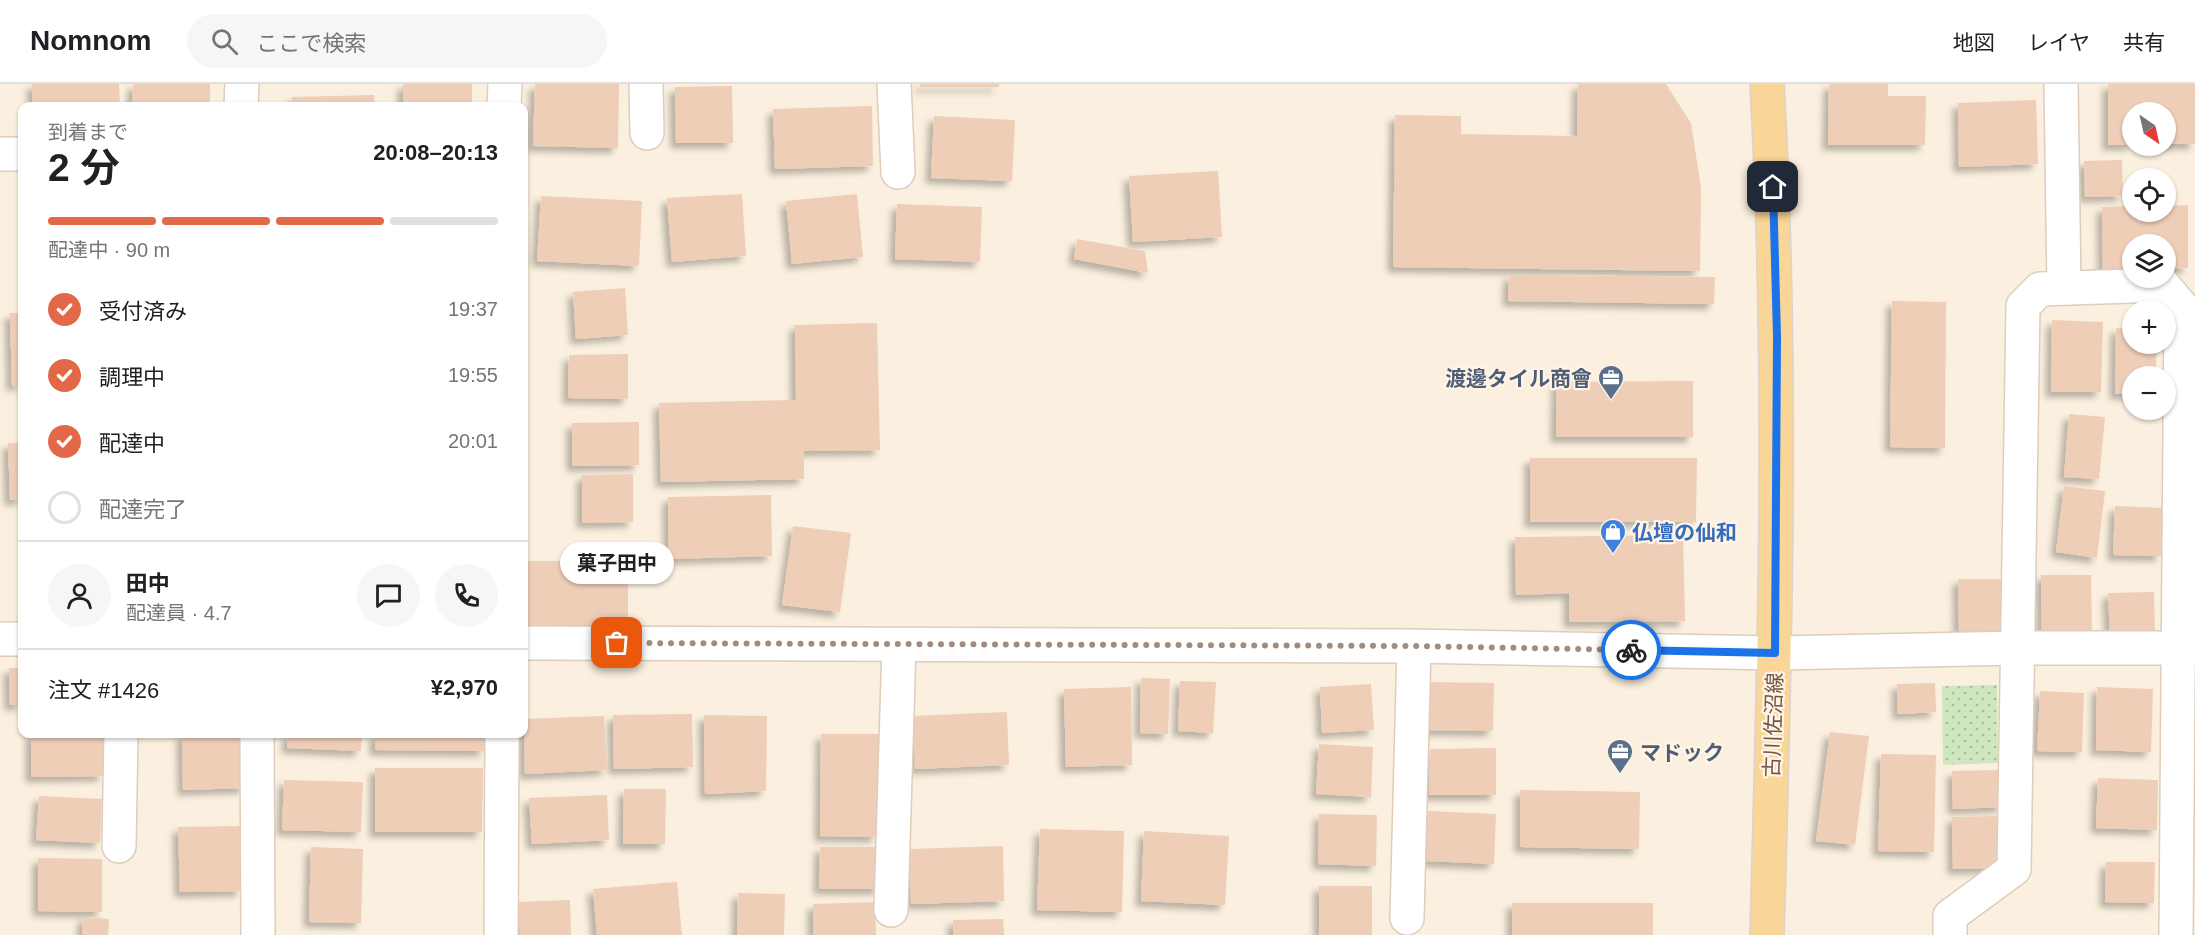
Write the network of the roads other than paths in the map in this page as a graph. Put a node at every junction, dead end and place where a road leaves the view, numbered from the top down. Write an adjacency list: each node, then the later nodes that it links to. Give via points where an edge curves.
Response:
1 (242, 84): 7 (street)
2 (505, 84): 8 (street)
3 (646, 84): 9 (street)
4 (894, 84): 12 (street)
5 (1767, 84): 21 (main road, 古川佐沼線, via 1777,337)
6 (2061, 84): 13 (street)
7 (241, 102)
8 (504, 102)
9 (647, 133)
10 (0, 154): 11 (street)
11 (18, 154)
12 (898, 172)
13 (2064, 288): 19 (street, via 2040,289 2023,306); 20 (street, via 2163,285 2181,306)
14 (0, 639): 15 (street)
15 (18, 639)
16 (528, 643): 17 (street)
17 (899, 645): 18 (street); 26 (street)
18 (1414, 646): 21 (street); 27 (street)
19 (2018, 648): 20 (street); 21 (street); 31 (street, via 2014,869 1950,916)
20 (2187, 648): 32 (street)
21 (1775, 653): 30 (main road, 古川佐沼線)
22 (121, 738): 25 (street)
23 (257, 738): 28 (street)
24 (502, 738): 29 (street)
25 (119, 846)
26 (891, 910)
27 (1407, 918)
28 (258, 935)
29 (501, 935)
30 (1767, 935)
31 (1950, 935)
32 (2176, 935)

